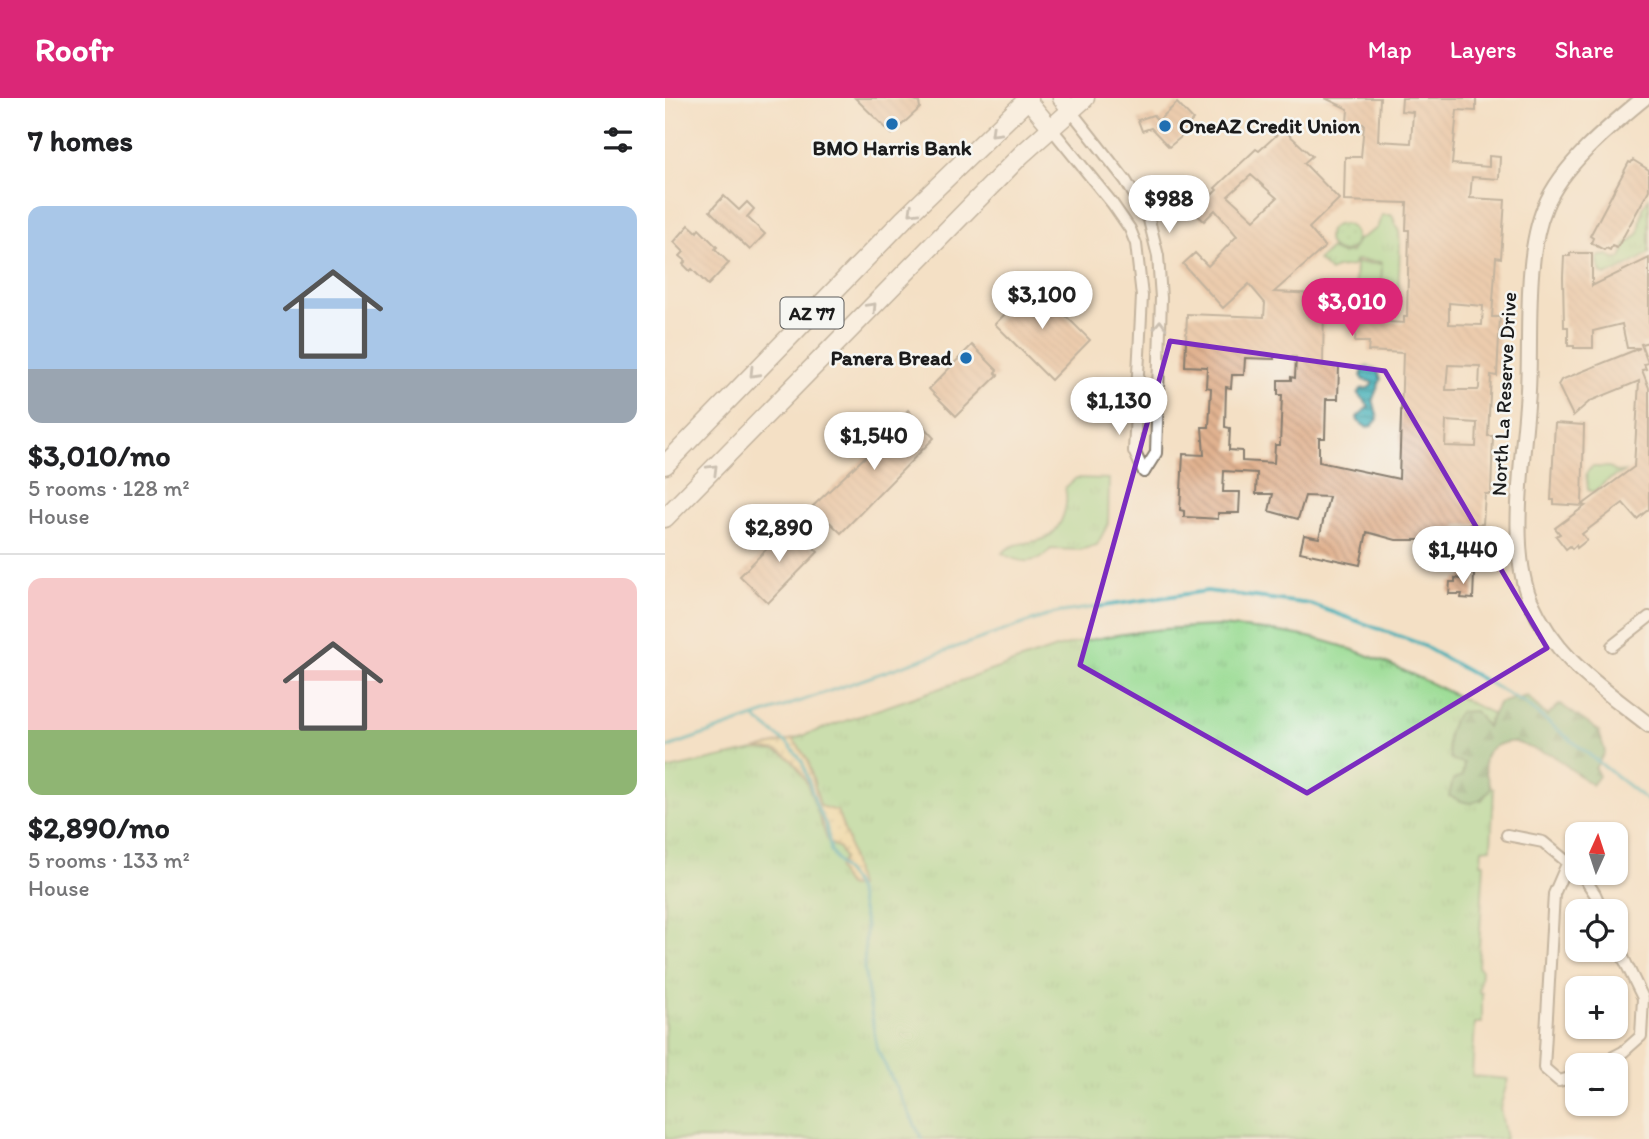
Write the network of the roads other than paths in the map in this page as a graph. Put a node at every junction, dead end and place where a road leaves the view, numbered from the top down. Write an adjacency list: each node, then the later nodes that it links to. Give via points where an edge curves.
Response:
1 (1084, 98): 4 (highway, AZ 77)
2 (1644, 98): 12 (street, North La Reserve Drive, via 1566,170 1545,206 1535,245 1519,503 1520,556 1529,598 1548,633 1576,667)
3 (1028, 99): 5 (main road); 8 (highway, AZ 77, one-way to 8)
4 (1066, 104): 5 (highway, AZ 77); 6 (street, via 1126,181)
5 (1051, 128): 7 (street); 9 (highway, AZ 77, one-way to 5)
6 (1149, 220): 7 (street); 7 (street, one-way to 6, via 1139,258 1142,296 1135,451 1144,472 1156,453 1161,298)
7 (1130, 229)
8 (665, 465)
9 (665, 518)
10 (1649, 618): 11 (street)
11 (1612, 646)
12 (1649, 725)
13 (1507, 835): 14 (street, via 1543,842)
14 (1565, 861)
15 (1565, 881): 19 (street, via 1554,894 1545,1068 1559,1081)
16 (1627, 962): 17 (street)
17 (1646, 997): 18 (street, via 1641,1036)
18 (1621, 1053)
19 (1565, 1079)

